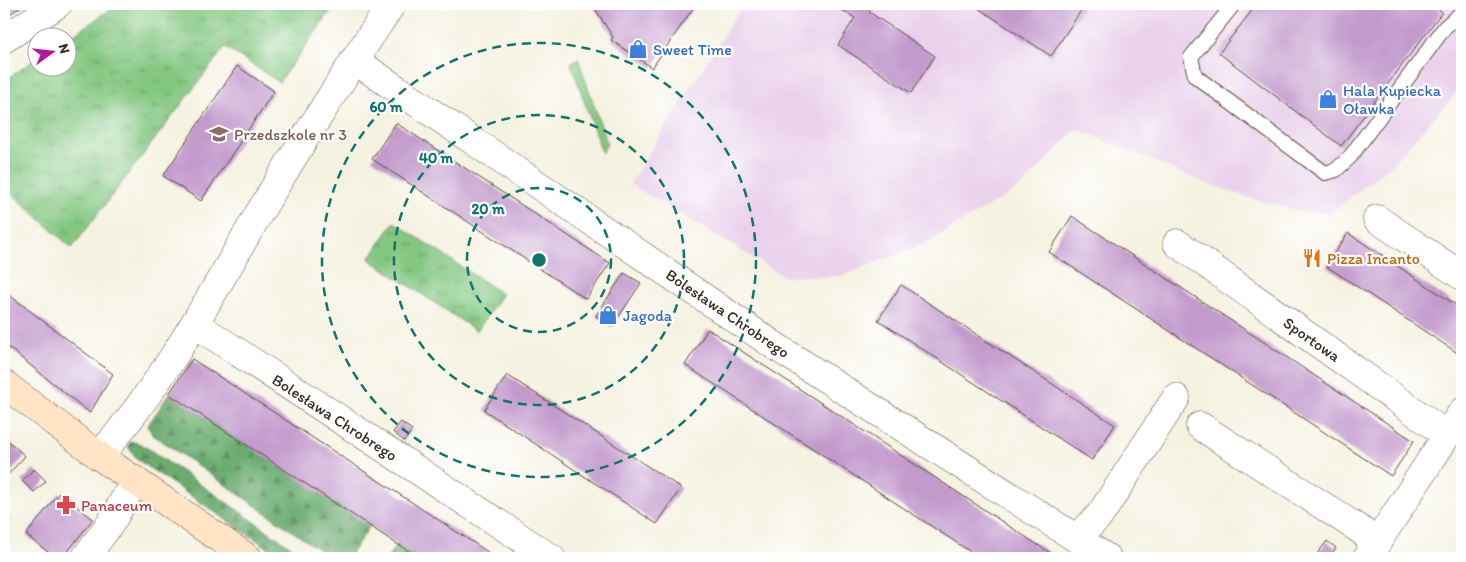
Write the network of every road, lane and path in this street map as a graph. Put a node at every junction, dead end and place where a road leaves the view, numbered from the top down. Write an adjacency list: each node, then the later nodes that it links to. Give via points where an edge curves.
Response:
1 (58, 4): 5 (street)
2 (392, 4): 6 (street)
3 (1234, 4): 4 (lane, via 1192,56 1196,76 1325,173 1336,170 1350,157 1445,27)
4 (1462, 12)
5 (4, 39)
6 (354, 60): 10 (street); 18 (street, Bolesława Chrobrego, via 778,348)
7 (1377, 219): 9 (street)
8 (1178, 243): 15 (street, Sportowa)
9 (1462, 276)
10 (195, 324): 16 (street, via 128,423); 22 (street, Bolesława Chrobrego)
11 (4, 384): 16 (main road)
12 (1176, 398): 18 (street, via 1100,515)
13 (1462, 412): 15 (street)
14 (1200, 426): 19 (street, via 1362,532)
15 (1447, 435): 19 (street)
16 (100, 456): 17 (main road)
17 (135, 480): 20 (street, via 112,521); 21 (main road)
18 (1077, 538): 23 (street, Bolesława Chrobrego)
19 (1372, 551)
20 (85, 558)
21 (248, 558)
22 (551, 558)
23 (1107, 558)

